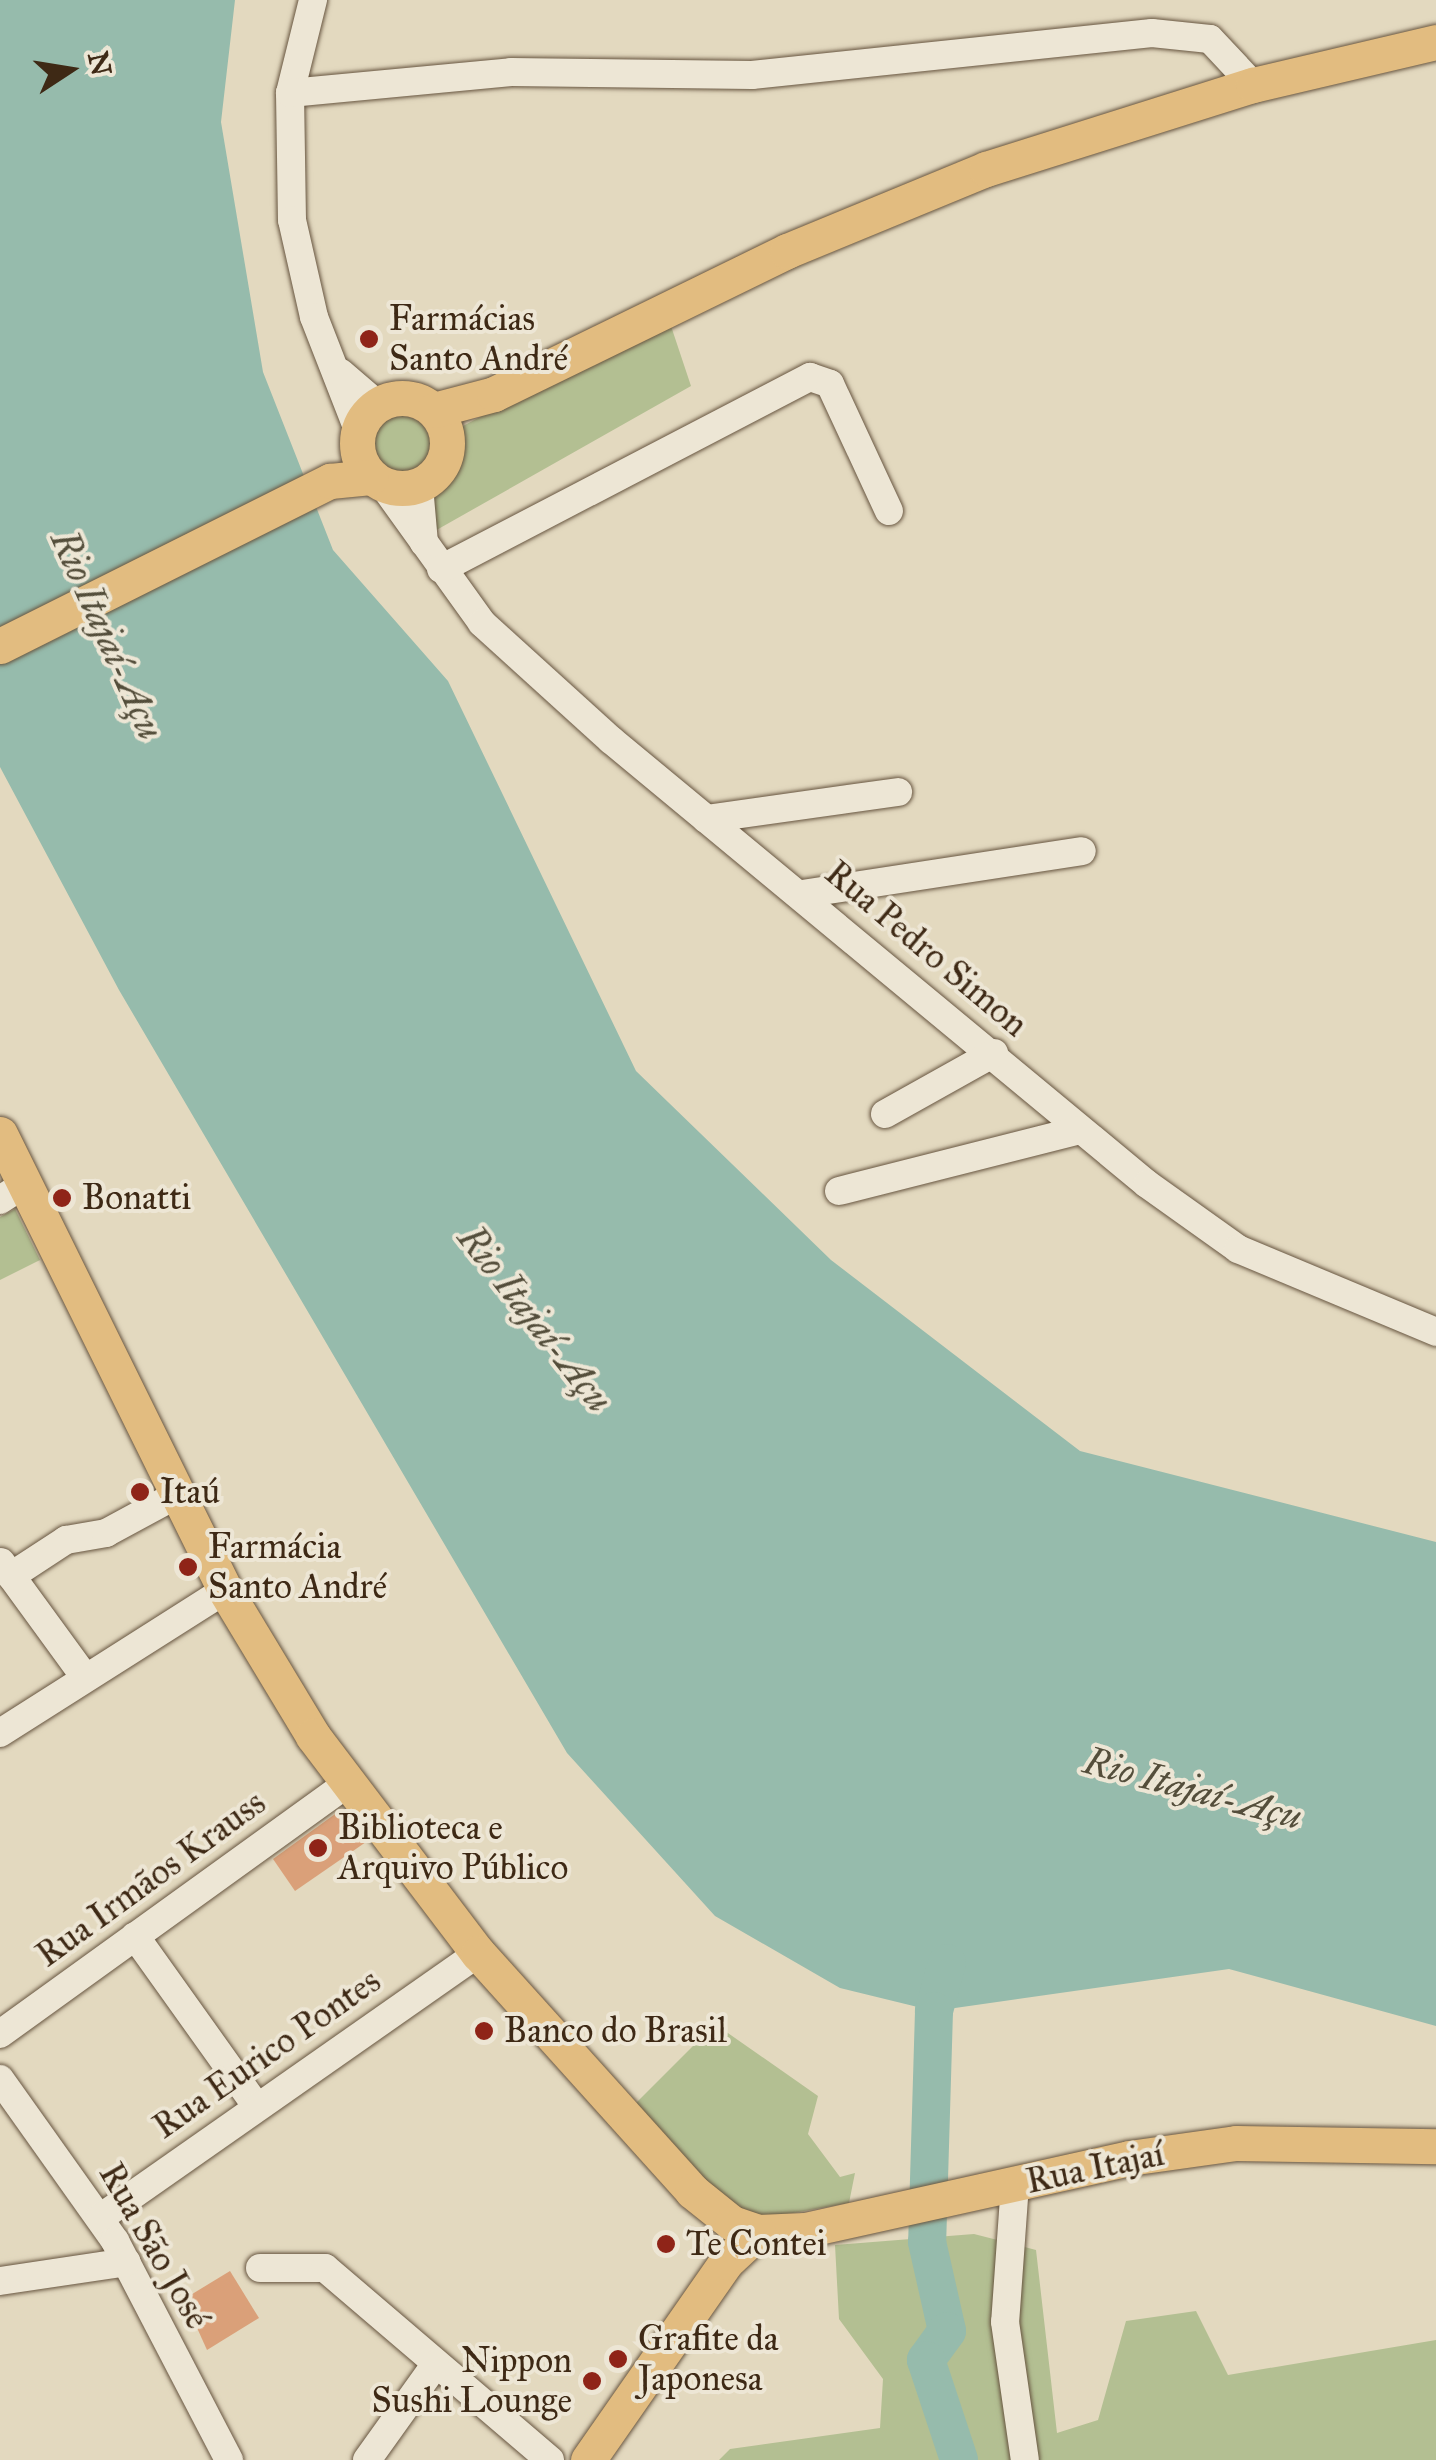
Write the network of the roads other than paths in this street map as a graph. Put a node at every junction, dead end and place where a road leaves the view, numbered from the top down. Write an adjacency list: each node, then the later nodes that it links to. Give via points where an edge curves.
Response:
1 (313, 0): 4 (street)
2 (1436, 42): 3 (main road)
3 (1253, 85): 4 (street, via 1210,40 1152,32 752,75 578,69); 5 (main road, via 1003,163 876,213)
4 (290, 93): 6 (street, Rua Pedro Simon, via 295,236 314,317)
5 (440, 424): 6 (main road, via 406,397); 7 (main road, via 438,472)
6 (369, 448): 7 (main road); 9 (street, Rua Pedro Simon); 11 (main road, via 326,483)
7 (419, 486): 9 (street)
8 (889, 511): 10 (street, via 830,384 810,376)
9 (424, 545): 10 (street, Rua Pedro Simon)
10 (442, 569): 13 (street, Rua Pedro Simon, via 482,623)
11 (0, 646)
12 (898, 792): 13 (street)
13 (706, 819): 15 (street, Rua Pedro Simon)
14 (1082, 850): 15 (street)
15 (802, 894): 16 (street, Rua Pedro Simon)
16 (994, 1053): 17 (street); 18 (street, Rua Pedro Simon)
17 (884, 1114)
18 (1080, 1130): 20 (street); 22 (street, Rua Pedro Simon, via 1214,1236)
19 (0, 1134): 21 (main road)
20 (838, 1191)
21 (12, 1193): 23 (main road)
22 (1436, 1332)
23 (178, 1494): 24 (street, via 106,1534 66,1540); 25 (main road)
24 (5, 1568): 26 (street)
25 (226, 1590): 26 (street); 28 (main road)
26 (84, 1676): 27 (street)
27 (0, 1733)
28 (347, 1784): 29 (street, Rua Irmãos Krauss); 30 (main road)
29 (135, 1936): 31 (street, Rua Irmãos Krauss); 33 (street)
30 (478, 1952): 33 (street, Rua Eurico Pontes); 37 (main road, via 692,2191)
31 (0, 2034)
32 (0, 2079): 36 (street, Rua São José)
33 (257, 2107): 36 (street, Rua Eurico Pontes)
34 (1436, 2146): 35 (main road, Rua Itajaí, via 1236,2143)
35 (1007, 2186): 37 (main road, Rua Itajaí, via 854,2220); 46 (street, via 1005,2322)
36 (100, 2218): 38 (street, Rua São José)
37 (745, 2227): 45 (main road)
38 (127, 2262): 40 (street); 42 (street, Rua São José)
39 (260, 2268): 41 (street, via 325,2268)
40 (0, 2281)
41 (435, 2365): 43 (street); 44 (street)
42 (220, 2459)
43 (367, 2460)
44 (550, 2460)
45 (588, 2460)
46 (1024, 2460)

